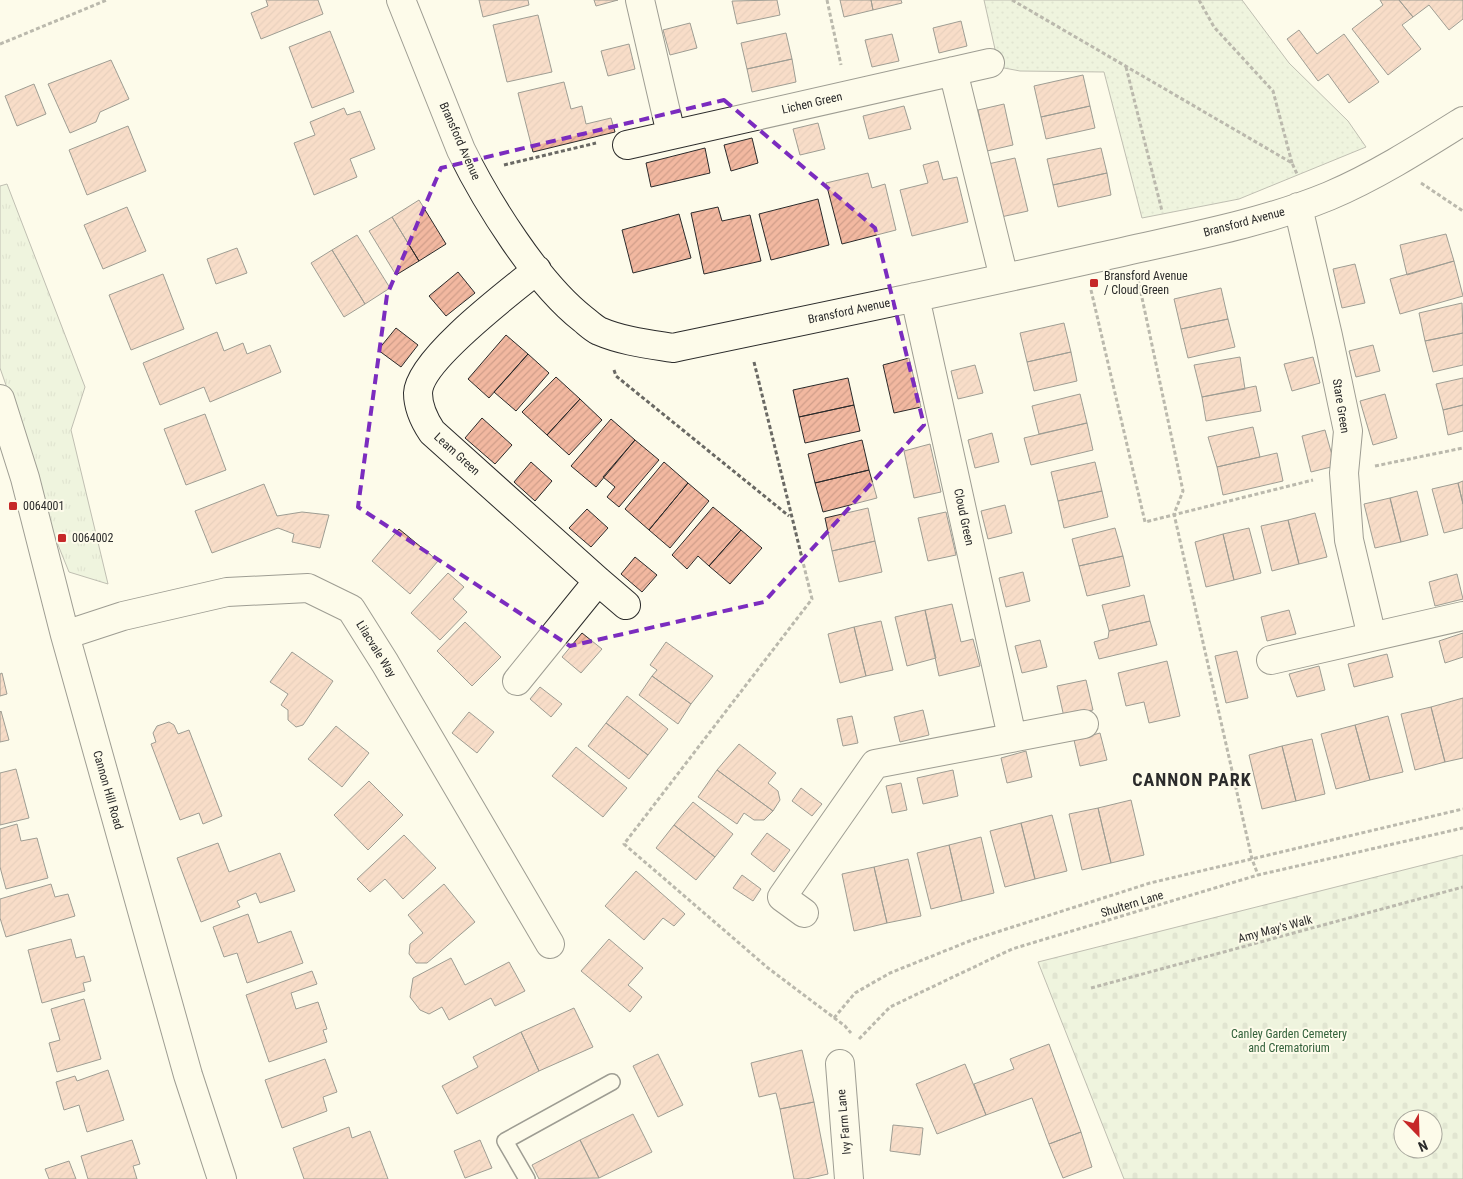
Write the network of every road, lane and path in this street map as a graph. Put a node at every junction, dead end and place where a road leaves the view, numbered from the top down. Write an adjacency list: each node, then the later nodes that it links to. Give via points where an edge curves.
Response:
1 (107, 0): 7 (path)
2 (401, 0): 17 (street, Bransford Avenue)
3 (640, 0): 13 (street)
4 (827, 0): 11 (path)
5 (1012, 0): 9 (path)
6 (1199, 0): 16 (path, via 1214,27 1273,90)
7 (0, 44)
8 (990, 62): 10 (street, Lichen Green)
9 (1125, 66): 16 (path); 20 (path)
10 (953, 71): 11 (street, Lichen Green); 24 (street)
11 (847, 95): 13 (street, Lichen Green)
12 (1463, 121): 15 (street, Bransford Avenue)
13 (670, 134): 14 (street, Lichen Green)
14 (627, 145): 17 (path, via 613,139)
15 (1401, 160): 18 (street, Bransford Avenue); 19 (path, via 1421,183)
16 (1292, 163): 18 (path)
17 (472, 173): 23 (street, Bransford Avenue)
18 (1304, 205): 20 (street, Bransford Avenue); 30 (street, Stare Green, via 1348,431)
19 (1463, 211)
20 (1170, 241): 21 (street, Bransford Avenue)
21 (1131, 250): 22 (street, Bransford Avenue); 31 (path, via 1183,491)
22 (1084, 260): 24 (street, Bransford Avenue); 31 (path, via 1145,522)
23 (537, 270): 26 (street, Bransford Avenue, via 568,307); 33 (street, Leam Green, via 468,326 422,377 418,392 421,414 432,432)
24 (1004, 278): 25 (street, Bransford Avenue)
25 (915, 297): 27 (street, Bransford Avenue); 41 (street, Cloud Green)
26 (597, 330): 27 (street, Bransford Avenue, via 632,341 673,348); 32 (path, via 616,376)
27 (749, 332): 32 (path)
28 (0, 399): 36 (street, Cannon Hill Road, via 25,478)
29 (1463, 448): 30 (path)
30 (1344, 473): 31 (path); 37 (street, Stare Green, via 1349,540)
31 (1174, 514): 44 (path)
32 (790, 517): 50 (path, via 812,599 624,844 768,968)
33 (598, 581): 34 (street, Leam Green); 39 (street)
34 (626, 605)
35 (1463, 616): 37 (street)
36 (65, 635): 48 (street, Lilacvale Way, via 123,616 227,592 308,588 351,610); 53 (street, Cannon Hill Road, via 186,1066)
37 (1372, 637): 38 (street)
38 (1270, 660)
39 (518, 682)
40 (1084, 724): 41 (street)
41 (1012, 737): 47 (street, via 875,764 782,897)
42 (1463, 809): 44 (path)
43 (1463, 828): 45 (path, Shultern Lane)
44 (1252, 859): 45 (path); 50 (path, via 1150,883 972,940 890,973 855,993)
45 (1258, 876): 50 (path, Shultern Lane, via 1012,949 890,1007 858,1041)
46 (1463, 887): 49 (path, Amy May's Walk)
47 (804, 913)
48 (550, 944)
49 (1091, 988)
50 (834, 1018)
51 (840, 1064): 55 (street, Ivy Farm Lane)
52 (612, 1082): 54 (lane, via 505,1141)
53 (222, 1179)
54 (526, 1179)
55 (849, 1179)

